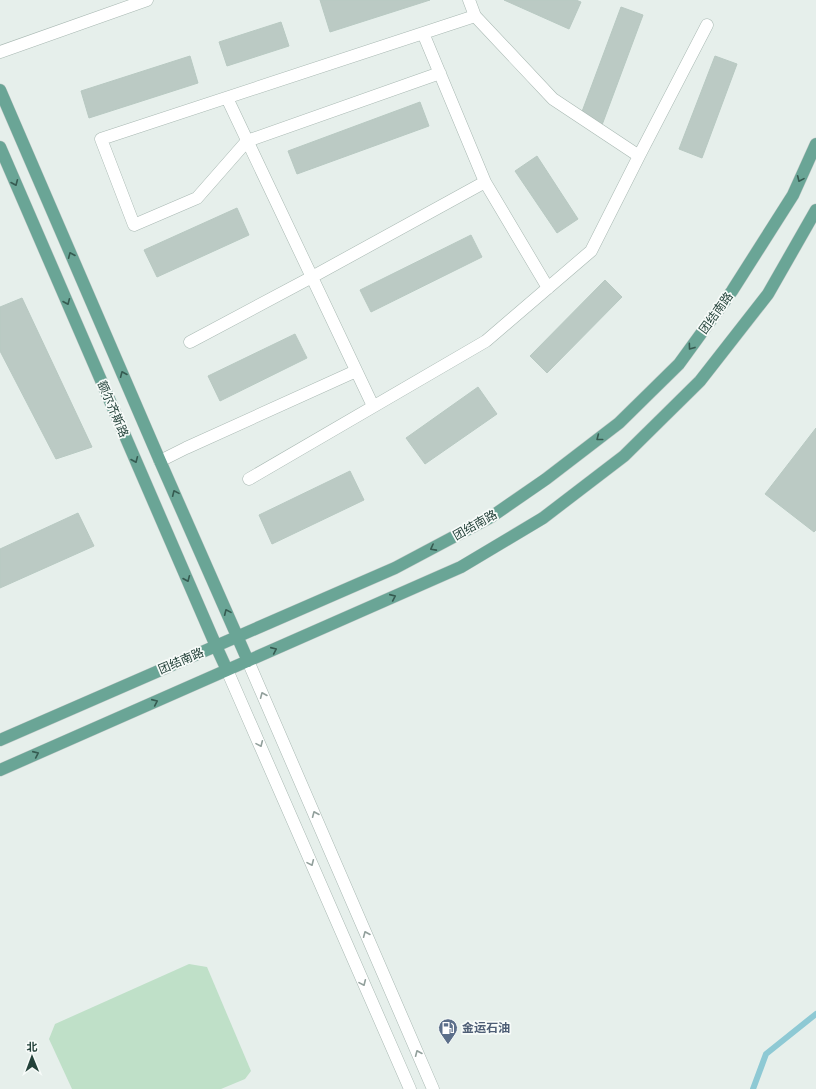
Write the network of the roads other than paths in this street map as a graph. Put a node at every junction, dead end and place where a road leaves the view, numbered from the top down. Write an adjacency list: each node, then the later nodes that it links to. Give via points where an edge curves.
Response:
1 (147, 0): 6 (street)
2 (469, 0): 3 (street)
3 (475, 16): 5 (street); 13 (street, via 553,99)
4 (707, 25): 13 (street)
5 (423, 33): 7 (street); 9 (street)
6 (0, 52)
7 (440, 73): 10 (street); 14 (street)
8 (0, 90): 21 (main road, one-way to 8)
9 (227, 98): 10 (street); 10 (street, via 101,139 134,225 197,198)
10 (247, 141): 16 (street)
11 (816, 144): 23 (main road, 团结南路, one-way to 23, via 793,195 732,290 679,364 619,423 491,517 395,568)
12 (0, 147): 24 (main road, 额尔齐斯路, one-way to 24)
13 (639, 156): 17 (street, via 591,251)
14 (485, 182): 16 (street); 17 (street)
15 (816, 210): 25 (main road, one-way to 15, via 461,567 543,518 624,456 700,381 768,294)
16 (312, 277): 18 (street); 19 (street)
17 (548, 288): 20 (street, via 486,341)
18 (190, 342)
19 (356, 371): 20 (street); 21 (street)
20 (373, 406): 22 (street)
21 (160, 461): 23 (main road, one-way to 21)
22 (249, 479)
23 (238, 636): 24 (main road, 团结南路); 25 (main road)
24 (216, 646): 26 (main road, 额尔齐斯路); 27 (main road, 团结南路)
25 (248, 661): 26 (main road); 30 (street, one-way to 25)
26 (227, 670): 28 (main road, one-way to 26); 29 (street, one-way to 29)
27 (0, 740)
28 (0, 770)
29 (410, 1089)
30 (433, 1089)

